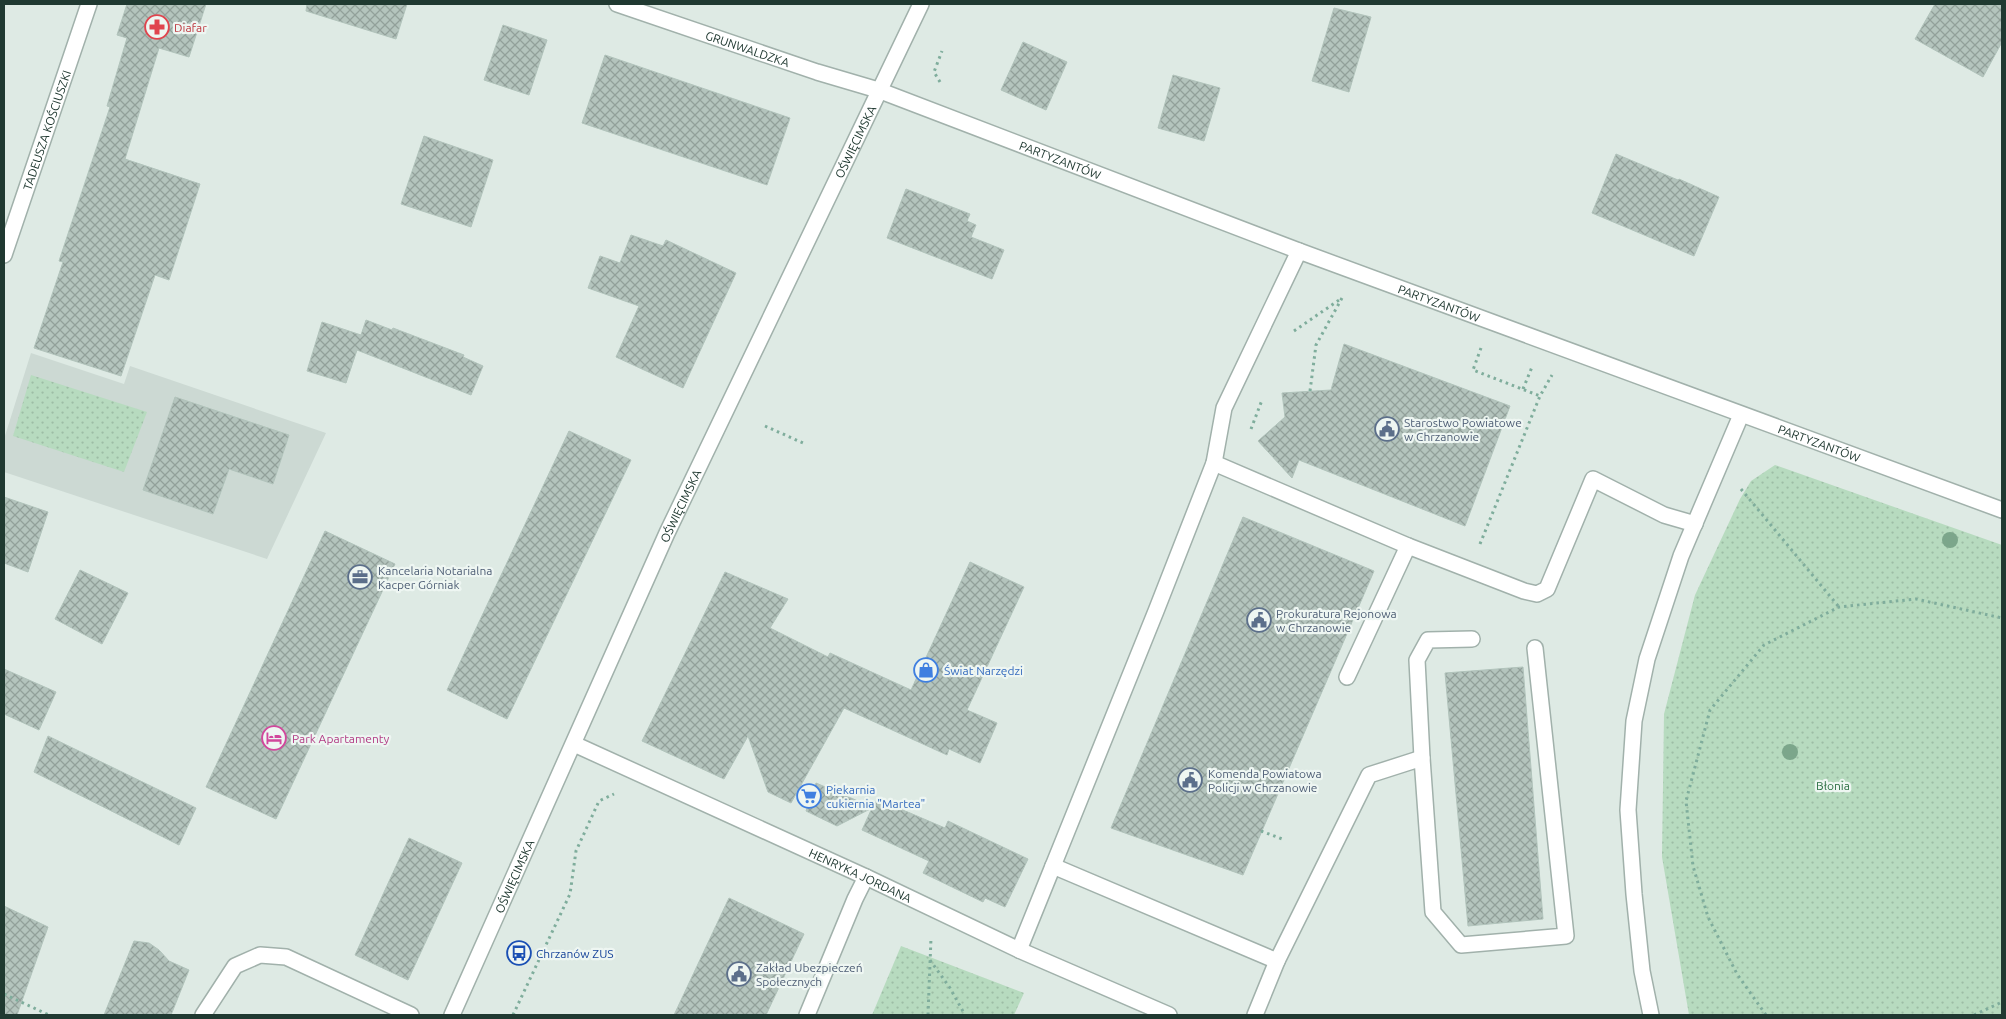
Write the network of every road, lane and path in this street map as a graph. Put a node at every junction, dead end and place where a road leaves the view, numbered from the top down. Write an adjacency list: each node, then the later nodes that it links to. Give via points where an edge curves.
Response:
1 (89, 4): 8 (street, TADEUSZA KOŚCIUSZKI)
2 (617, 4): 6 (street, GRUNWALDZKA)
3 (921, 4): 6 (street, OŚWIĘCIMSKA)
4 (942, 51): 5 (path, via 934,72)
5 (944, 88)
6 (878, 90): 7 (street, PARTYZANTÓW); 32 (street, OŚWIĘCIMSKA, via 667,532)
7 (1299, 251): 17 (street, PARTYZANTÓW); 20 (street, via 1224,408)
8 (4, 255)
9 (1290, 336): 14 (path, via 1342,297 1316,345)
10 (1481, 347): 13 (path, via 1474,370)
11 (1532, 365): 13 (path)
12 (1553, 372): 16 (path)
13 (1523, 389): 16 (path)
14 (1310, 391)
15 (1265, 392): 21 (path)
16 (1540, 396): 26 (path)
17 (1741, 414): 23 (street, PARTYZANTÓW); 24 (street)
18 (765, 426): 19 (path)
19 (803, 443)
20 (1214, 462): 21 (street); 37 (street)
21 (1236, 471): 25 (street)
22 (1737, 485): 27 (path)
23 (2002, 510)
24 (1695, 524): 26 (street, via 1664,515 1593,479 1548,590 1537,594 1524,591); 56 (street, via 1681,556 1648,659 1634,721 1628,810 1642,971)
25 (1408, 546): 26 (street); 31 (street)
26 (1470, 570)
27 (1839, 607): 28 (path, via 1916,600); 57 (path, via 1764,646 1710,710 1686,801 1693,866 1708,917 1738,974)
28 (2002, 618)
29 (1472, 639): 33 (street, via 1428,640 1417,660)
30 (1535, 648): 33 (street, via 1566,936 1461,945 1433,912)
31 (1348, 677)
32 (574, 744): 38 (street, HENRYKA JORDANA); 49 (street, OŚWIĘCIMSKA)
33 (1422, 758): 42 (street, via 1369,775)
34 (619, 793): 50 (path, via 599,801 576,851 570,894)
35 (1262, 831): 36 (path)
36 (1285, 840)
37 (1052, 866): 40 (street); 42 (street)
38 (866, 877): 40 (street, HENRYKA JORDANA); 51 (street)
39 (932, 934): 41 (path)
40 (1019, 950): 45 (street, HENRYKA JORDANA)
41 (930, 959): 52 (path); 53 (path)
42 (1277, 961): 55 (street)
43 (4, 994): 46 (path)
44 (2002, 1002): 58 (path)
45 (1145, 1010): 54 (street, HENRYKA JORDANA)
46 (49, 1015)
47 (203, 1015): 48 (street, via 235,966 260,955 286,957)
48 (412, 1015)
49 (452, 1015)
50 (513, 1015)
51 (807, 1015)
52 (928, 1015)
53 (965, 1015)
54 (1169, 1015)
55 (1256, 1015)
56 (1651, 1015)
57 (1766, 1015)
58 (1974, 1015)

